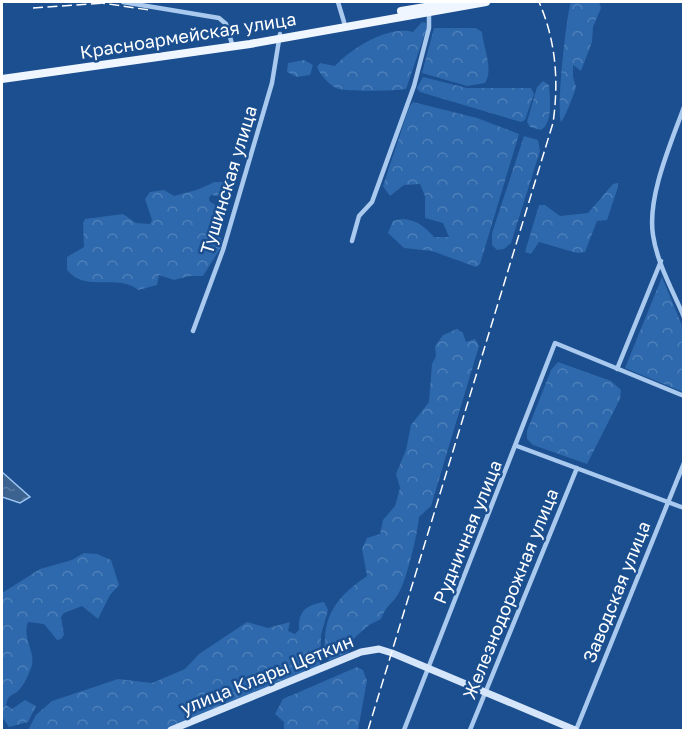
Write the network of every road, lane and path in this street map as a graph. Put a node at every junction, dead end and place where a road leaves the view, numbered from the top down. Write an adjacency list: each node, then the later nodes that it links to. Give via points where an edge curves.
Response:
1 (123, 2): 8 (street, via 219,18 226,24)
2 (338, 2): 6 (street)
3 (455, 2): 6 (main road, Красноармейская улица)
4 (486, 2): 5 (main road, Красноармейская улица)
5 (429, 11): 7 (main road, Красноармейская улица); 12 (street, via 429,28 414,86 372,202 359,216)
6 (344, 22): 7 (main road, Красноармейская улица)
7 (280, 36): 8 (main road, Красноармейская улица); 15 (street, Тушинская улица, via 272,83 225,244)
8 (233, 44): 9 (main road, Красноармейская улица); 10 (main road, Красноармейская улица)
9 (2, 74)
10 (2, 79)
11 (684, 106): 13 (street, via 651,219)
12 (352, 241)
13 (661, 261): 14 (street); 16 (street)
14 (684, 317)
15 (193, 332)
16 (617, 369): 17 (street); 18 (street, Рудничная улица, via 555,343)
17 (684, 396)
18 (517, 446): 20 (street); 23 (street, Рудничная улица)
19 (684, 463): 21 (street, Заводская улица)
20 (577, 468): 21 (street); 24 (street, Железнодорожная улица)
21 (668, 502): 22 (street); 28 (street, Заводская улица)
22 (684, 508)
23 (428, 668): 24 (street, улица Клары Цеткин); 25 (street, улица Клары Цеткин, via 383,650 367,650); 26 (street, Рудничная улица)
24 (485, 693): 27 (street, Железнодорожная улица); 28 (street, улица Клары Цеткин)
25 (171, 730)
26 (404, 730)
27 (470, 730)
28 (575, 730)

